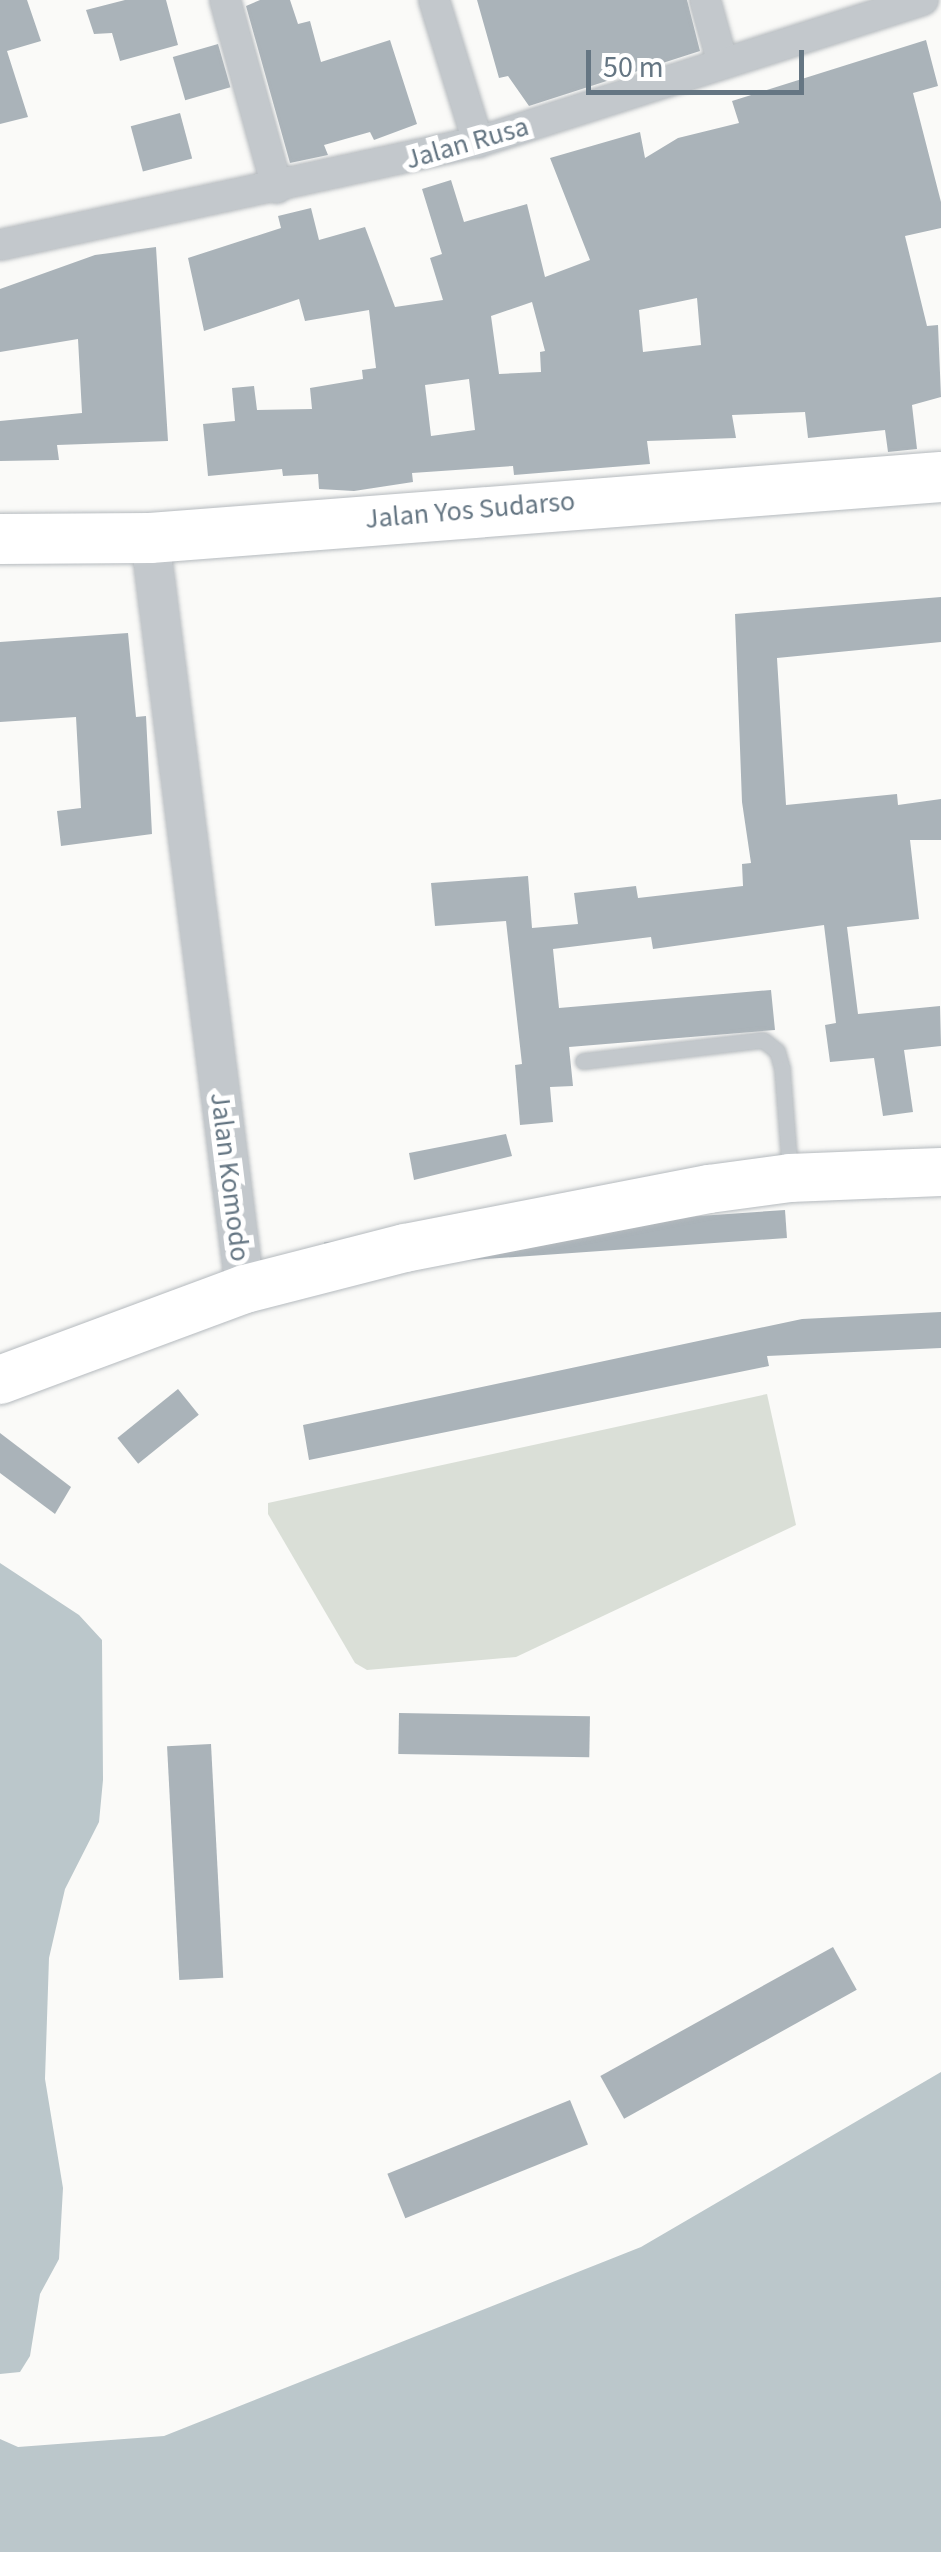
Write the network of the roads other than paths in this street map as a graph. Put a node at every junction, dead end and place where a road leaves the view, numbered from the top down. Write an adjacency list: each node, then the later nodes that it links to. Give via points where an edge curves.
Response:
1 (225, 0): 7 (street)
2 (434, 0): 6 (street)
3 (705, 0): 5 (street)
4 (923, 0): 5 (street, Jalan Rusa)
5 (723, 64): 6 (street, Jalan Rusa)
6 (478, 142): 7 (street, Jalan Rusa)
7 (277, 188): 8 (street, Jalan Rusa)
8 (0, 245)
9 (941, 477): 10 (highway, Jalan Yos Sudarso)
10 (150, 538): 11 (highway, Jalan Yos Sudarso); 15 (street, Jalan Komodo)
11 (0, 539)
12 (583, 1061): 14 (lane, via 763,1040 777,1051 782,1069)
13 (941, 1172): 14 (main road, Jalan Komodo)
14 (790, 1178): 15 (main road, Jalan Komodo, via 405,1248)
15 (245, 1289): 16 (main road)
16 (0, 1380)

